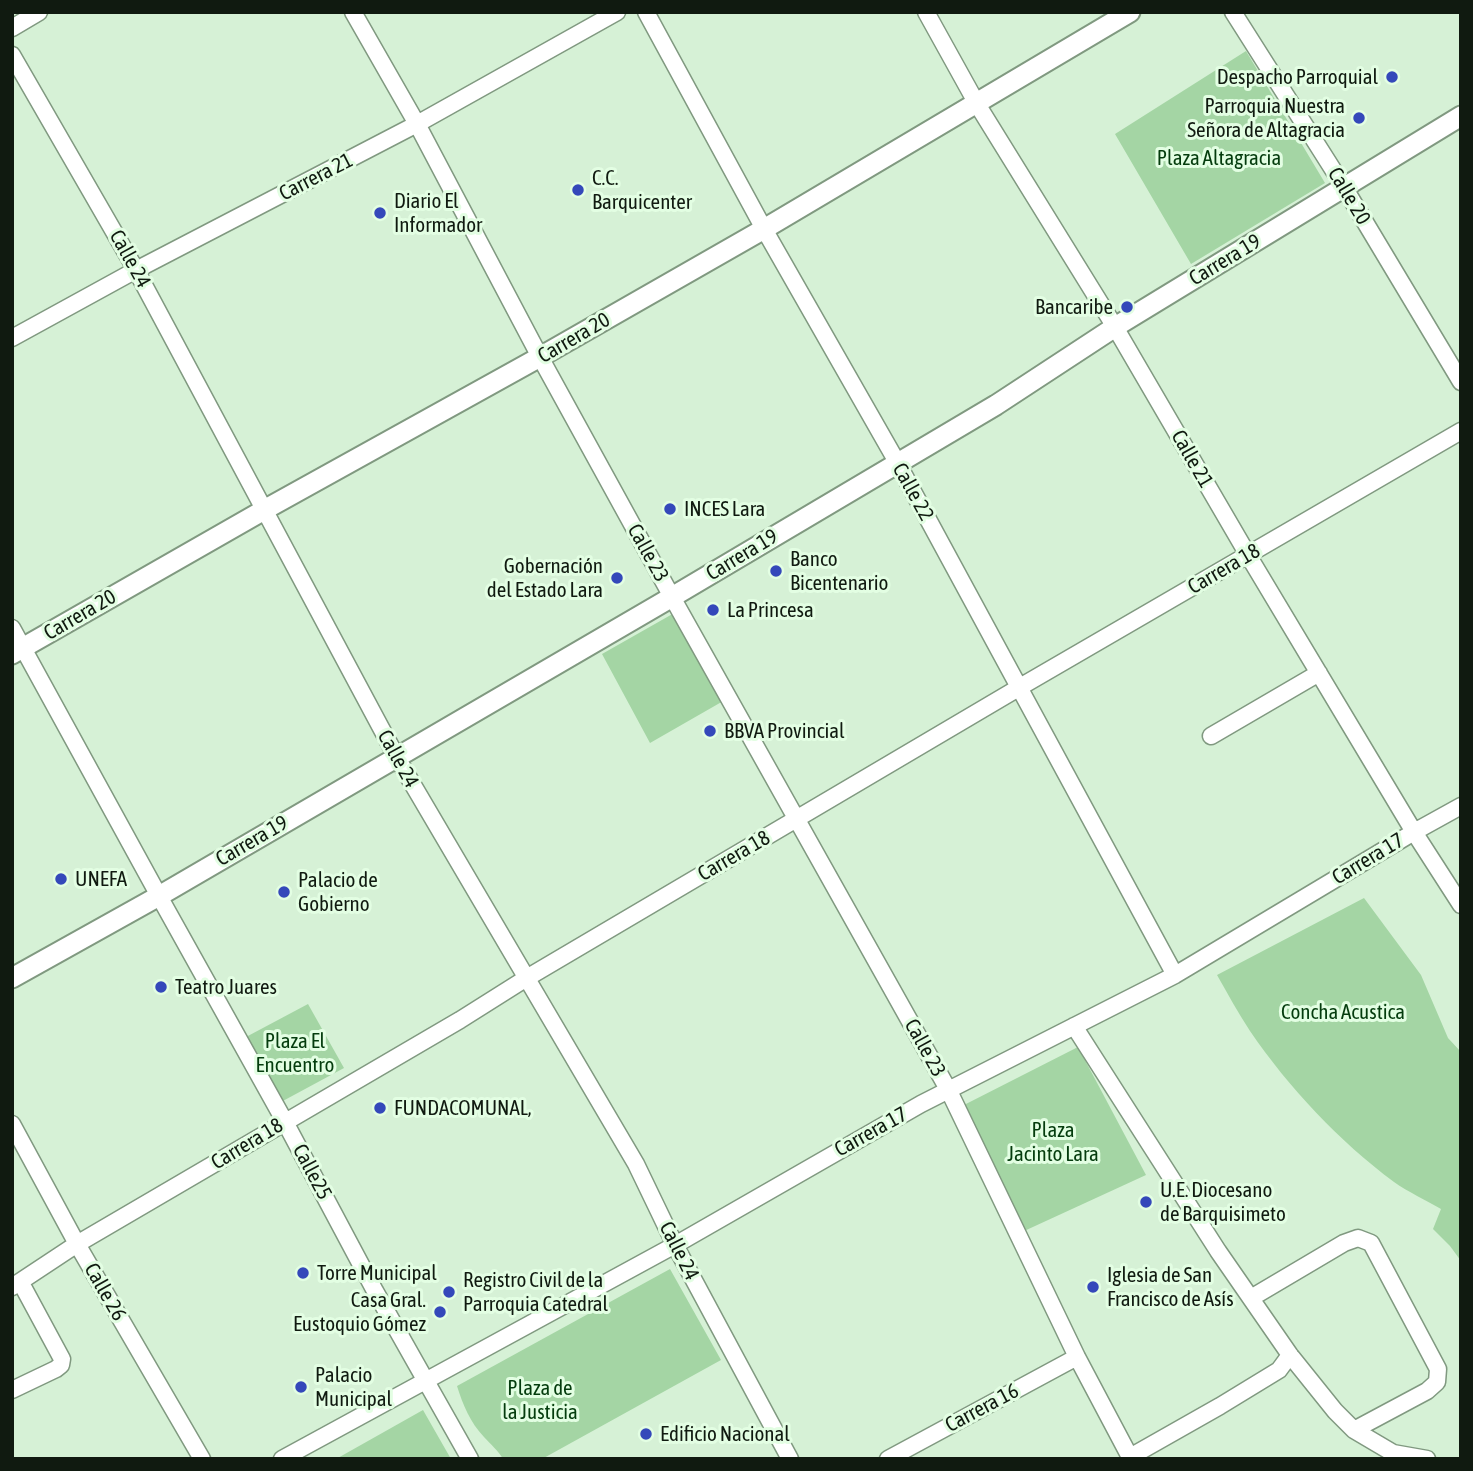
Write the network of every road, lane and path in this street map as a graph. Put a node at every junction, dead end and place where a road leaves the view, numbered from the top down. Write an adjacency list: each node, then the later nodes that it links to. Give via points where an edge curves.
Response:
1 (39, 12): 8 (street)
2 (353, 12): 12 (street, Calle 23)
3 (617, 12): 12 (street, Carrera 21)
4 (646, 12): 14 (street, Calle 22)
5 (926, 12): 10 (street, Calle 21)
6 (1130, 12): 10 (street, Carrera 20)
7 (1233, 12): 13 (street, Calle 20)
8 (12, 28)
9 (12, 55): 15 (street, Calle 24)
10 (977, 104): 14 (street, Carrera 20); 16 (street, Calle 21)
11 (1461, 116): 13 (street, Carrera 19)
12 (417, 124): 15 (street, Carrera 21); 18 (street, Calle 23)
13 (1344, 187): 16 (street, Carrera 19); 19 (street, Calle 20)
14 (764, 229): 18 (street, Carrera 20); 21 (street, Calle 22)
15 (136, 270): 17 (street, Carrera 21); 22 (street, Calle 24)
16 (1115, 327): 21 (street, Carrera 19, via 996,405); 23 (street, Calle 21)
17 (12, 338)
18 (540, 357): 22 (street, Carrera 20); 24 (street, Calle 23)
19 (1461, 382)
20 (1461, 431): 23 (street, Carrera 18)
21 (897, 462): 24 (street, Carrera 19); 28 (street, Calle 22)
22 (264, 510): 26 (street, Carrera 20); 30 (street, Calle 24)
23 (1248, 555): 27 (street, Calle 21); 28 (street, Carrera 18)
24 (672, 597): 30 (street, Carrera 19); 32 (street, Calle 23)
25 (12, 628): 26 (street, Calle25)
26 (18, 651): 34 (street, Calle25)
27 (1319, 673): 29 (street); 33 (street, Calle 21)
28 (1020, 687): 32 (street, Carrera 18); 36 (street, Calle 22)
29 (1211, 736)
30 (396, 757): 34 (street, Carrera 19); 38 (street, Calle 24)
31 (1461, 806): 33 (street, Carrera 17)
32 (797, 818): 38 (street, Carrera 18); 40 (street, Calle 23)
33 (1414, 832): 35 (street, Calle 21); 36 (street, Carrera 17)
34 (159, 896): 37 (street, Carrera 19); 41 (street, Calle25)
35 (1461, 905)
36 (1175, 975): 39 (street, Carrera 17)
37 (12, 978)
38 (525, 979): 41 (street, Carrera 18); 44 (street, Calle 24, via 636,1164)
39 (1074, 1026): 40 (street, Carrera 17); 46 (street)
40 (949, 1091): 44 (street, Carrera 17); 48 (street, Calle 23)
41 (285, 1122): 43 (street, Carrera 18); 49 (street, Calle25)
42 (12, 1124): 43 (street, Calle 26)
43 (77, 1244): 45 (street, Carrera 18); 53 (street, Calle 26)
44 (675, 1245): 49 (street, Carrera 17); 56 (street, Calle 24)
45 (17, 1285): 50 (street, via 62,1359 56,1369)
46 (1251, 1298): 47 (street); 51 (street, via 1345,1243 1358,1238 1371,1243 1438,1369 1437,1382)
47 (1290, 1355): 51 (street); 52 (street, via 1279,1370)
48 (1077, 1357): 52 (street, Calle 23); 57 (street, Carrera 16)
49 (426, 1380): 54 (street, Carrera 17); 55 (street, Calle25)
50 (12, 1390)
51 (1354, 1430): 58 (street, via 1393,1453)
52 (1131, 1458)
53 (202, 1459)
54 (282, 1459)
55 (470, 1459)
56 (790, 1459)
57 (888, 1459)
58 (1427, 1459)

